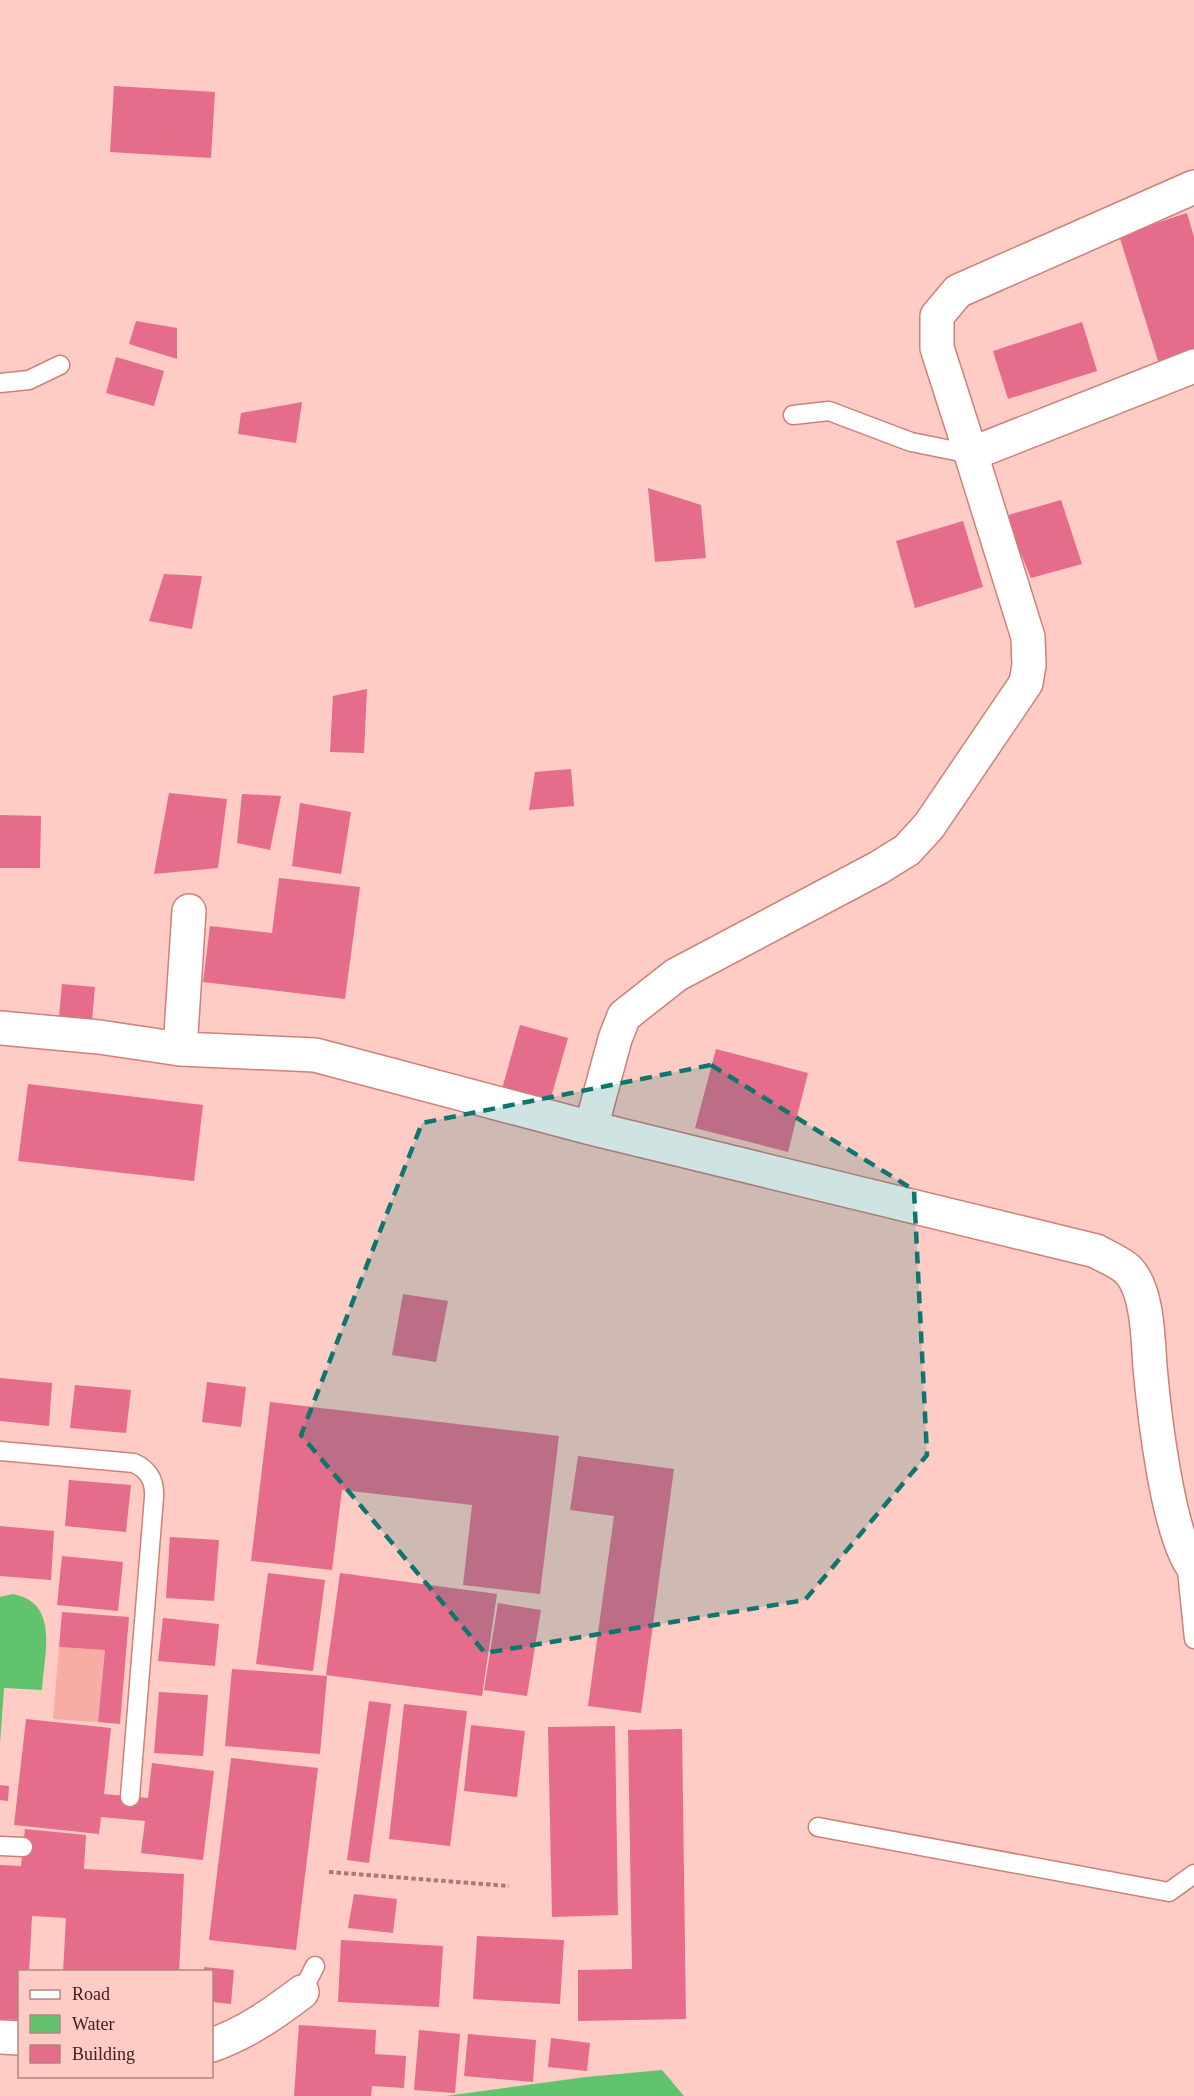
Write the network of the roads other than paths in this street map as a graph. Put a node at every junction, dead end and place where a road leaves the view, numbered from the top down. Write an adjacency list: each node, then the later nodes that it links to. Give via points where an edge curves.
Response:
1 (1194, 188): 6 (street, via 958,291 937,316 937,348)
2 (60, 365): 4 (lane, via 29,380)
3 (1194, 366): 6 (street)
4 (0, 383)
5 (793, 415): 6 (lane, via 830,411 911,442)
6 (970, 454): 10 (street, via 1028,637 1026,683 929,826 907,850 676,975 624,1016)
7 (189, 911): 9 (street)
8 (0, 1028): 9 (street)
9 (180, 1049): 10 (street, via 315,1055)
10 (591, 1128): 12 (street, via 1096,1251 1129,1270 1145,1304 1151,1378 1172,1517)
11 (0, 1451): 14 (lane, via 134,1463 148,1472 152,1480 154,1497)
12 (1190, 1564): 13 (lane)
13 (1194, 1639)
14 (130, 1797)
15 (818, 1827): 18 (lane, via 1169,1892)
16 (0, 1846): 17 (lane)
17 (23, 1847)
18 (1194, 1874)
19 (309, 1979): 22 (street, via 265,2020)
20 (0, 2037): 21 (street)
21 (18, 2038)
22 (213, 2045)

